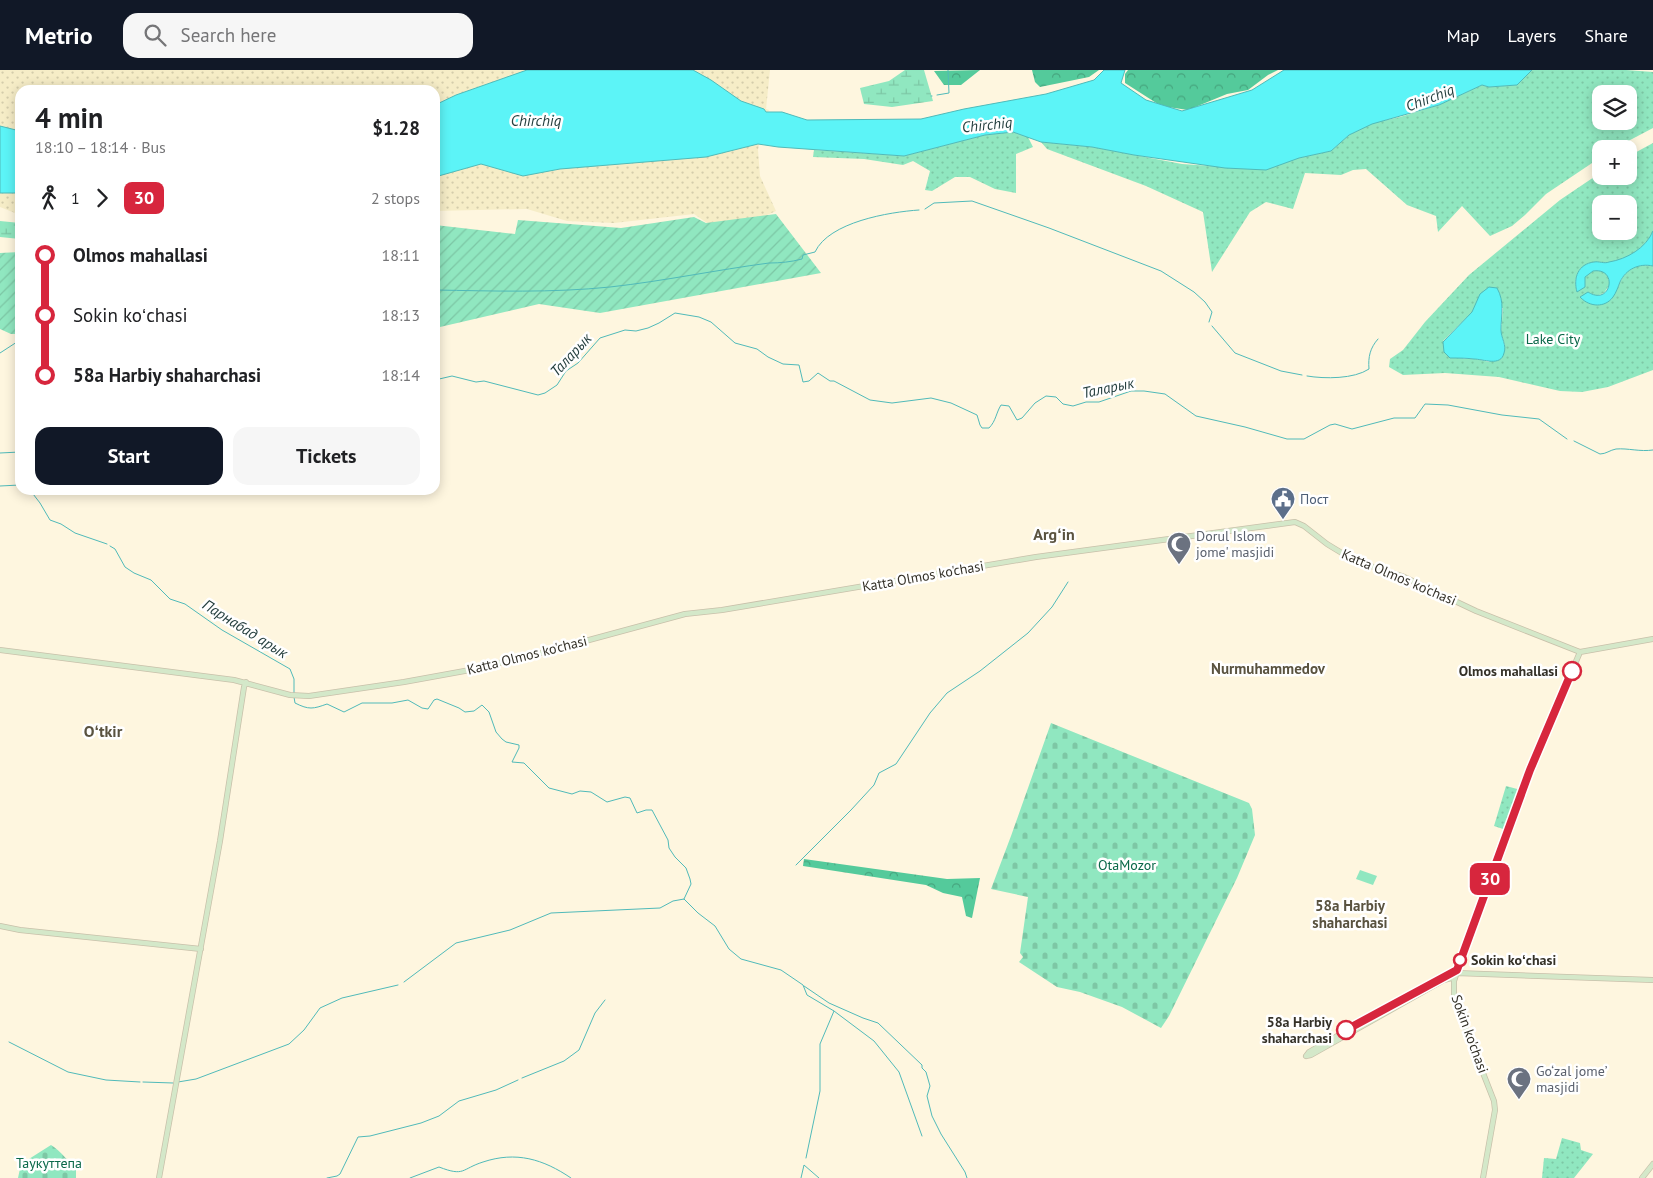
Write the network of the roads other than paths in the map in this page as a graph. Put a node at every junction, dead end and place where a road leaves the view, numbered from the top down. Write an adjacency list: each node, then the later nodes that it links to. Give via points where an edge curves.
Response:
1 (1653, 639): 3 (street)
2 (0, 650): 4 (street, Katta Olmos ko'chasi)
3 (1580, 652): 4 (street, Katta Olmos ko'chasi, via 1476,611 1402,576 1355,561 1295,522 1036,557 685,614 541,653 404,682 298,696); 7 (street, Sokin ko'chasi, via 1538,752)
4 (246, 682): 6 (street)
5 (0, 926): 6 (street)
6 (200, 949): 10 (street)
7 (1456, 973): 7 (street, via 1346,1030 1306,1056 1311,1055); 8 (street); 11 (street, Sokin ko'chasi, via 1454,999 1494,1101)
8 (1653, 980)
9 (1653, 1164): 12 (street)
10 (159, 1178)
11 (1483, 1178)
12 (1642, 1178)

